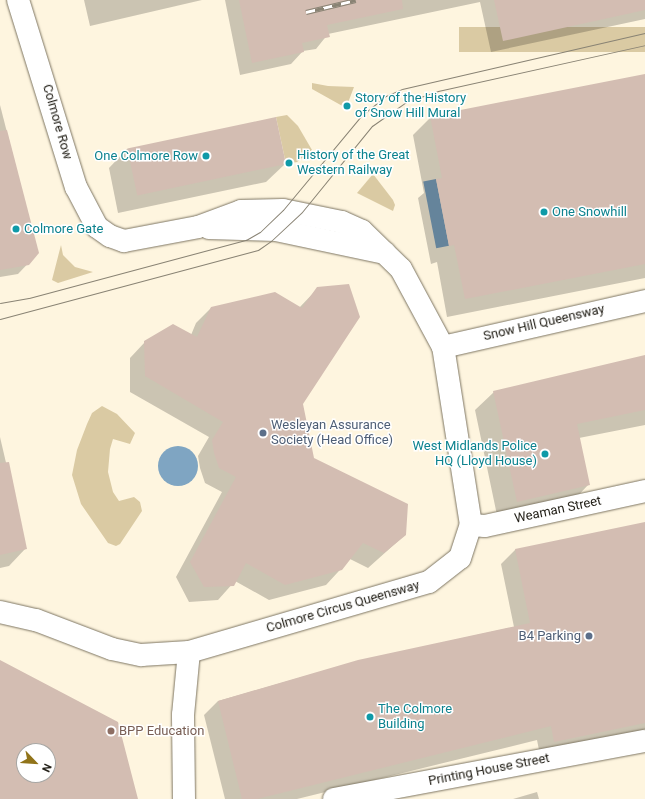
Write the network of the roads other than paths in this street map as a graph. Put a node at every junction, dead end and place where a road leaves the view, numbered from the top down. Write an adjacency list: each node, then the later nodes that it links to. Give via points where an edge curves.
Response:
1 (18, 0): 3 (street, Colmore Row)
2 (30, 0): 3 (street)
3 (26, 25): 4 (street, Colmore Row, via 76,187 97,227)
4 (110, 236): 6 (street, Colmore Circus Queensway, via 124,241 198,227 241,211 302,212 342,222 362,231 401,269)
5 (645, 301): 6 (street, Snow Hill Queensway)
6 (443, 346): 8 (street, Colmore Circus Queensway)
7 (645, 491): 8 (street, Weaman Street, via 485,526)
8 (471, 525): 11 (street, Colmore Circus Queensway, via 460,558 429,582)
9 (10, 614): 10 (street); 11 (street, Colmore Circus Queensway, via 112,649 141,655)
10 (0, 623)
11 (189, 652): 13 (street, via 183,715)
12 (645, 741): 14 (street, Printing House Street)
13 (184, 799)
14 (334, 799)

